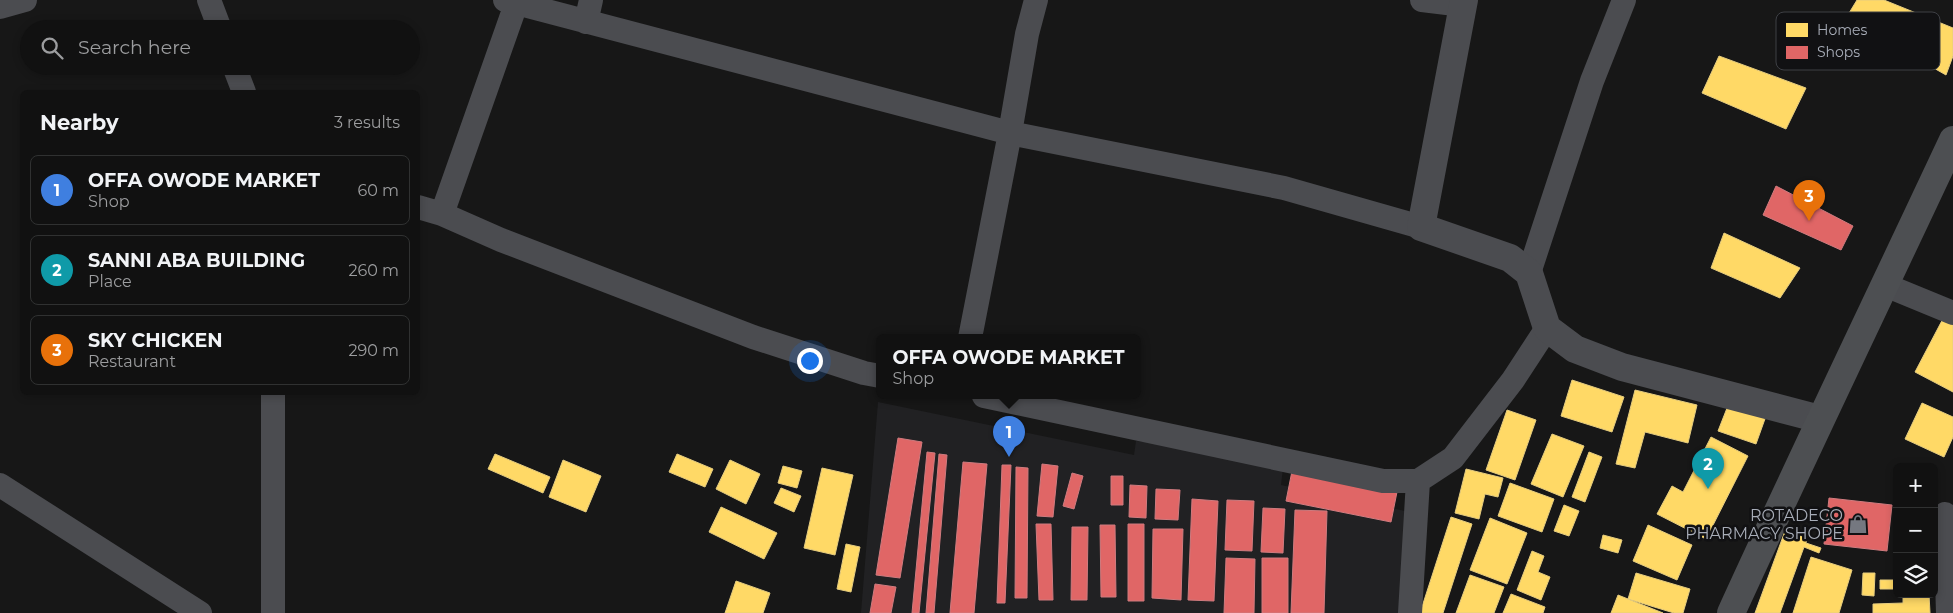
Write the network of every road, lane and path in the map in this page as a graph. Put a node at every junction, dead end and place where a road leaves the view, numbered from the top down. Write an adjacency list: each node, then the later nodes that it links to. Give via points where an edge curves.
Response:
1 (25, 0): 8 (street)
2 (209, 0): 10 (street)
3 (1036, 0): 13 (street)
4 (1422, 0): 7 (street)
5 (1624, 0): 18 (street, via 1592,81)
6 (511, 2): 9 (street); 16 (street)
7 (1464, 3): 17 (street)
8 (0, 7)
9 (588, 11): 13 (street)
10 (217, 20)
11 (237, 75): 12 (street)
12 (243, 90)
13 (1010, 133): 17 (street, via 1284,188); 22 (street)
14 (1953, 140): 19 (main road)
15 (420, 208): 16 (street)
16 (442, 214): 23 (street, via 753,337)
17 (1420, 227): 18 (street, via 1510,258)
18 (1530, 273): 21 (street)
19 (1886, 285): 20 (street); 26 (main road)
20 (1953, 313)
21 (1547, 328): 26 (street, via 1575,348 1622,367); 27 (street, via 1513,380 1453,458)
22 (971, 334)
23 (876, 375)
24 (272, 395): 31 (street)
25 (998, 399): 27 (street, via 1383,481)
26 (1820, 419): 33 (main road)
27 (1418, 481): 32 (street)
28 (0, 485): 30 (street)
29 (1945, 514): 34 (street)
30 (200, 613)
31 (273, 613)
32 (1410, 613)
33 (1731, 613)
34 (1948, 613)

